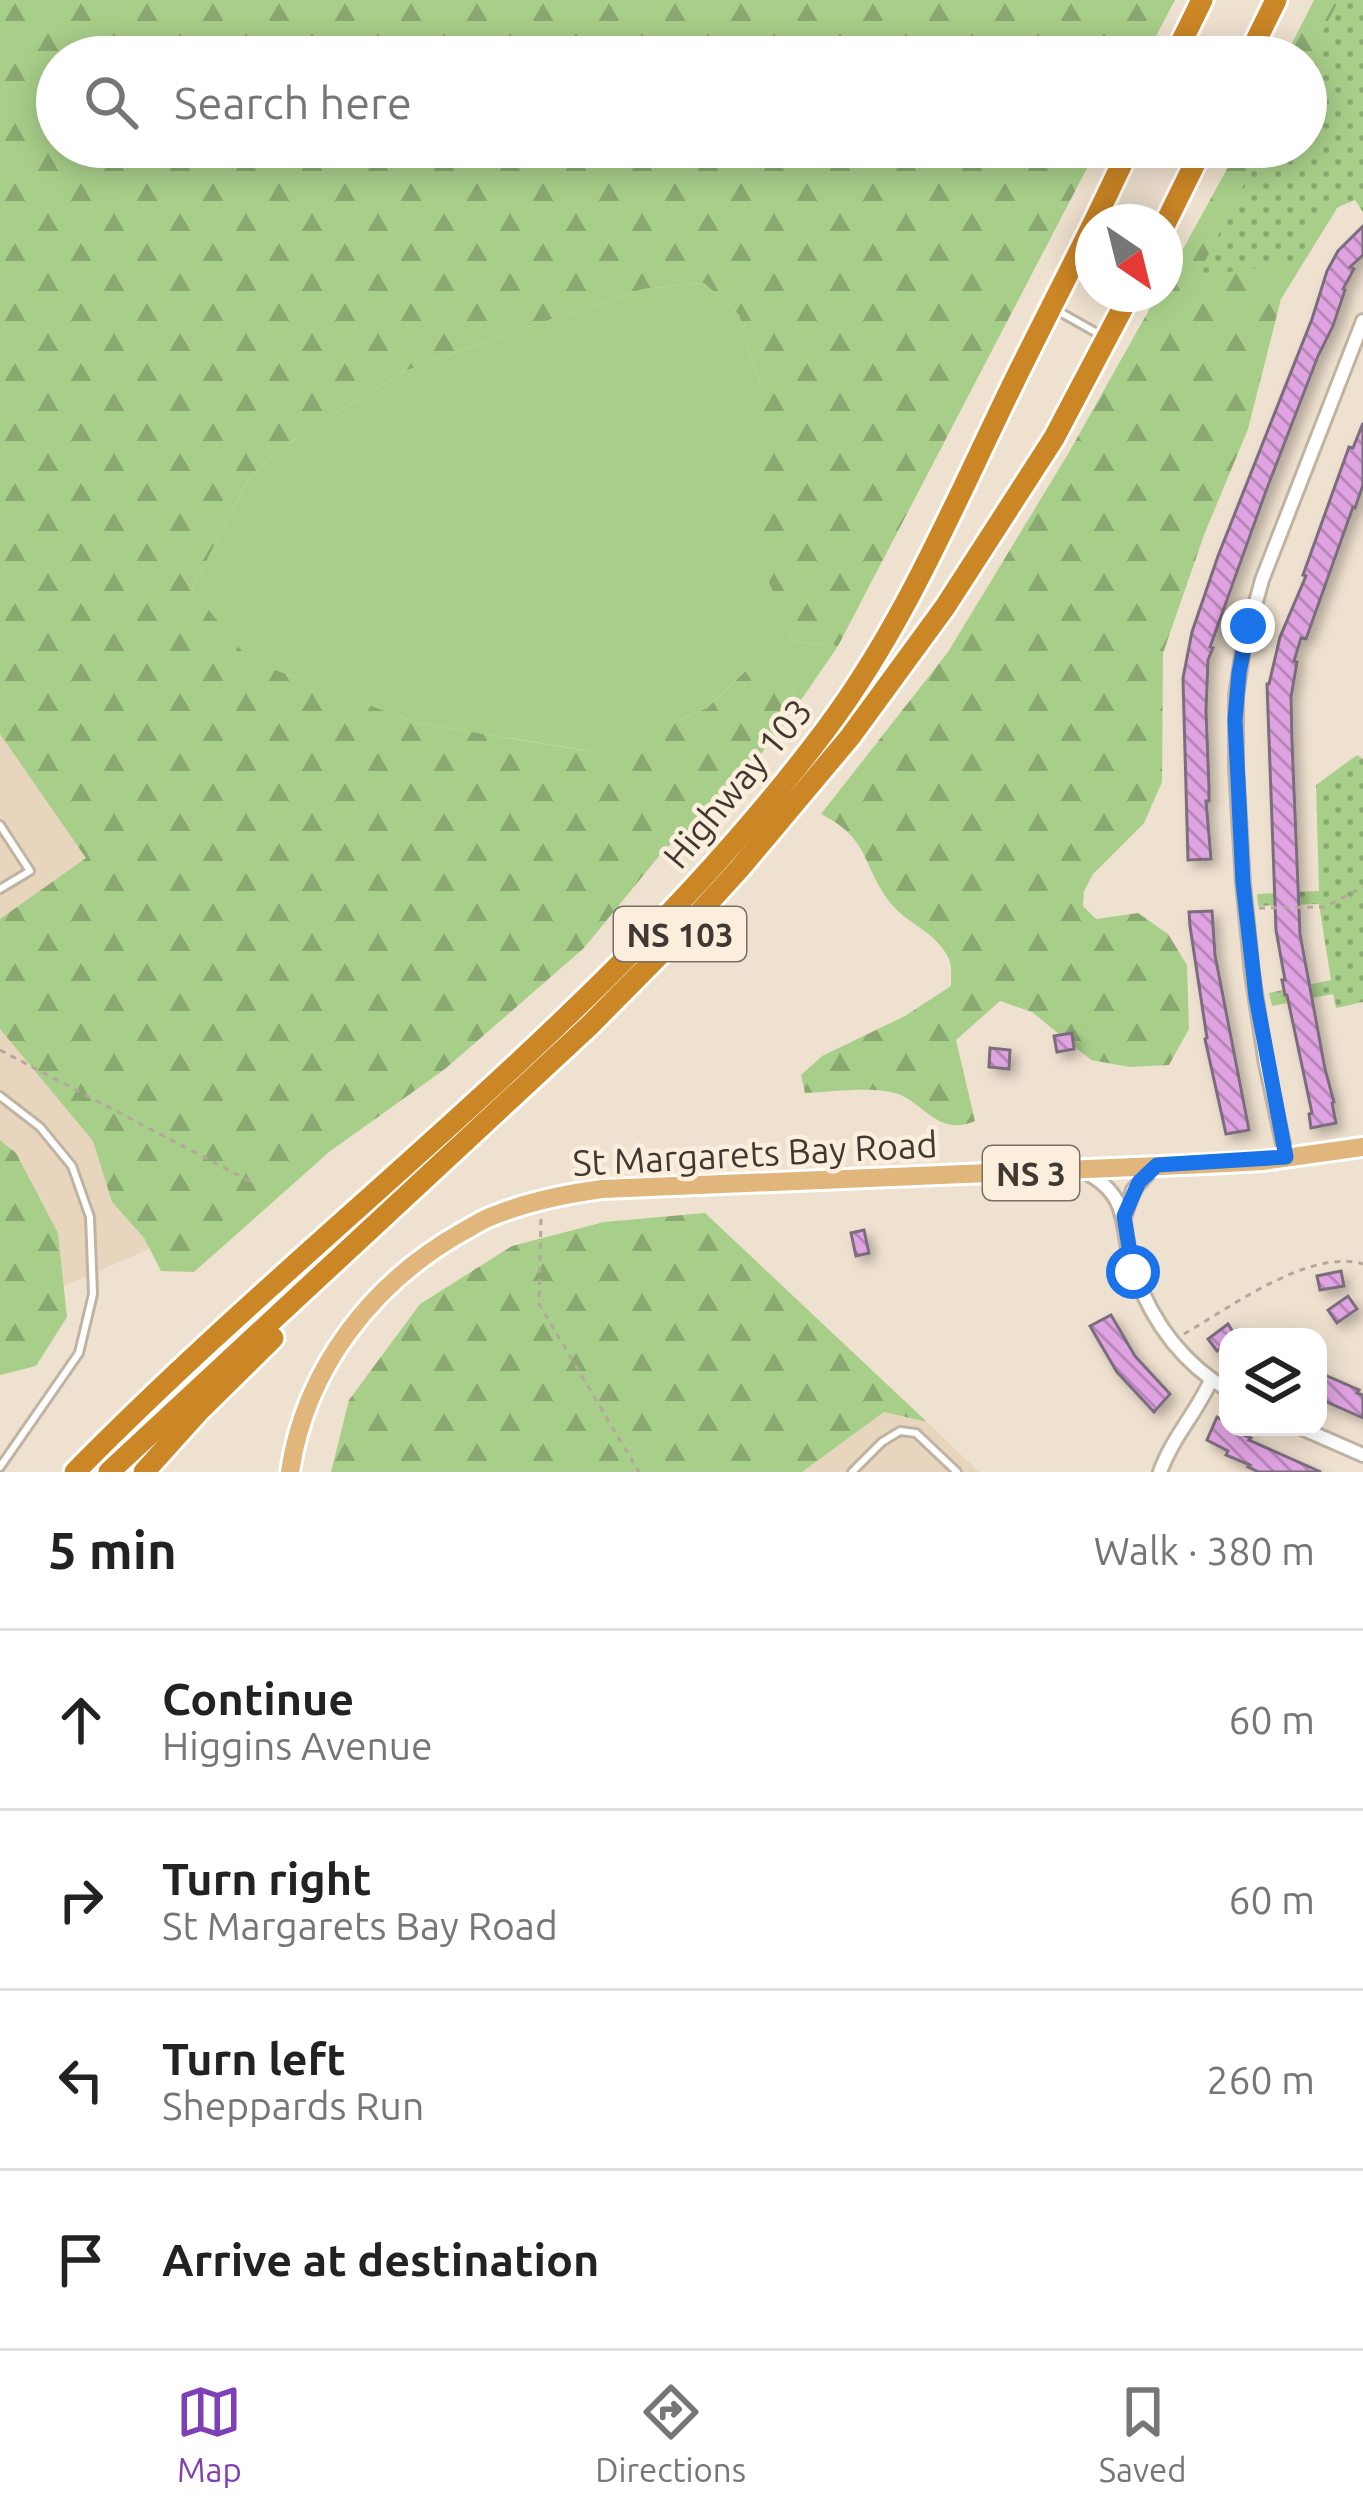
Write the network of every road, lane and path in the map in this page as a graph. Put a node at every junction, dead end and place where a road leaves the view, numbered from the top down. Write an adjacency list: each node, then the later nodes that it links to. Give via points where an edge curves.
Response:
1 (1202, 0): 3 (highway)
2 (1276, 0): 4 (highway)
3 (1184, 36)
4 (1258, 36)
5 (1120, 168): 7 (highway, Highway 103 / NS 103)
6 (1193, 168): 8 (highway)
7 (1103, 204)
8 (1175, 204)
9 (1075, 261): 10 (highway, Highway 103 / NS 103)
10 (1052, 308): 13 (lane); 32 (highway, Highway 103 / NS 103, via 883,645 758,815 590,994)
11 (1121, 312): 13 (highway, Highway 103 / NS 103)
12 (1363, 321): 17 (street, via 1243,649 1235,744)
13 (1107, 339): 20 (highway, Highway 103 / NS 103, via 986,546 850,737 682,932)
14 (0, 825): 16 (lane, via 31,871)
15 (1363, 887): 17 (path, via 1325,907)
16 (0, 889)
17 (1245, 908): 22 (street)
18 (0, 1050): 25 (path)
19 (0, 1096): 35 (lane, via 72,1166 90,1217 93,1294 79,1353)
20 (510, 1100): 38 (highway, Highway 103 / NS 103); 39 (highway)
21 (1363, 1147): 22 (main road, St Margarets Bay Road / NS 3)
22 (1286, 1157): 23 (main road, St Margarets Bay Road / NS 3)
23 (1157, 1165): 24 (main road, St Margarets Bay Road / NS 3); 27 (street)
24 (1077, 1169): 26 (main road, St Margarets Bay Road / NS 3, via 626,1187); 27 (street, via 1110,1189)
25 (251, 1182)
26 (541, 1199): 40 (main road, St Margarets Bay Road / NS 3, via 449,1240 376,1297 322,1374); 41 (path, via 539,1304)
27 (1124, 1216): 29 (street, via 1133,1272)
28 (1363, 1264): 29 (path, via 1289,1273)
29 (1172, 1341): 30 (street)
30 (1211, 1380): 31 (street); 44 (street)
31 (1219, 1385)
32 (145, 1403): 36 (highway); 37 (highway, Highway 103 / NS 103)
33 (1320, 1436): 34 (street)
34 (1363, 1455)
35 (0, 1467)
36 (58, 1472)
37 (75, 1472)
38 (110, 1472)
39 (144, 1472)
40 (290, 1472)
41 (639, 1472)
42 (852, 1472): 43 (lane, via 900,1431 916,1433)
43 (957, 1472)
44 (1160, 1472)

